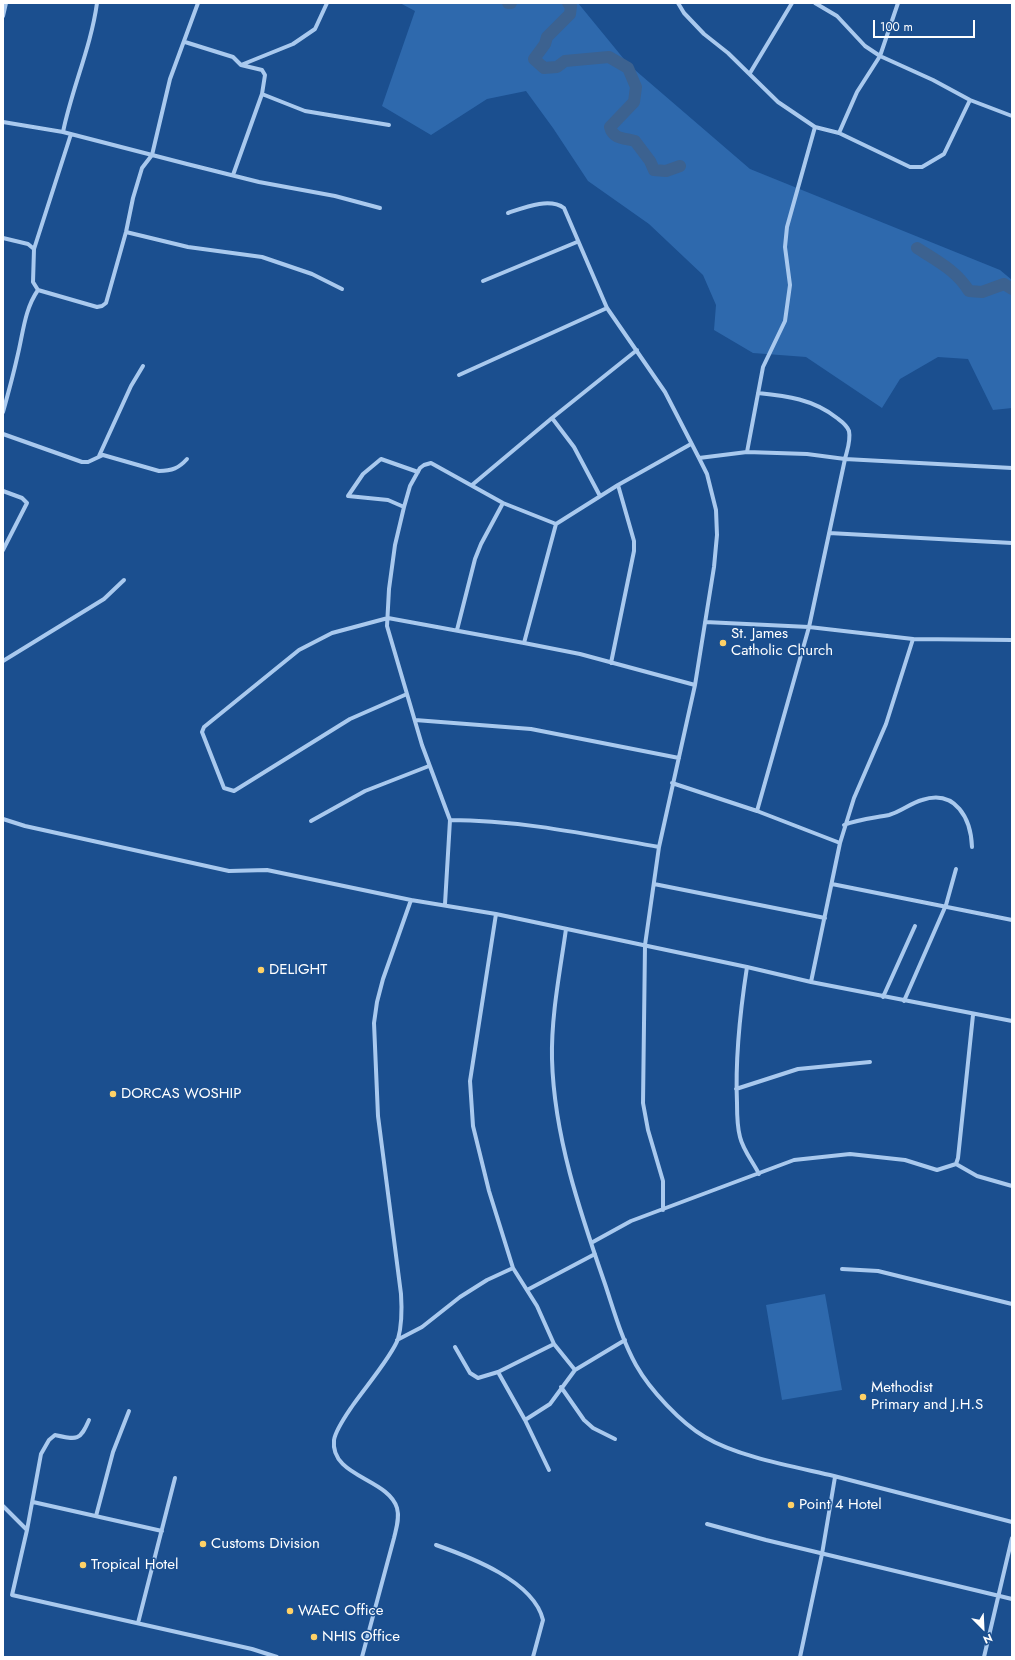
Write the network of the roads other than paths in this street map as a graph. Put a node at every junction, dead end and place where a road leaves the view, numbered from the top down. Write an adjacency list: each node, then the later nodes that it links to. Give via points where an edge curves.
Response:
1 (6, 3): 9 (street)
2 (96, 3): 21 (street, via 93,24 69,101)
3 (198, 3): 11 (street)
4 (327, 3): 13 (street, via 314,29 293,44)
5 (678, 3): 14 (street, via 704,34)
6 (792, 3): 14 (street)
7 (816, 3): 12 (street, via 837,16 865,46)
8 (897, 3): 12 (street)
9 (3, 10): 10 (street)
10 (3, 16)
11 (185, 42): 13 (street, via 234,57); 24 (street, via 170,79)
12 (880, 56): 16 (street); 22 (street, via 857,92)
13 (241, 65): 15 (street, via 262,70 265,74)
14 (750, 74): 20 (street, via 778,102)
15 (262, 94): 19 (street, via 305,111); 25 (street)
16 (970, 100): 17 (street); 22 (street, via 944,154 922,167 910,167)
17 (1012, 116)
18 (3, 122): 21 (street)
19 (389, 125)
20 (815, 126): 22 (street); 39 (street, via 787,227 785,247 790,285 785,321 763,367)
21 (63, 132): 23 (street)
22 (839, 133)
23 (71, 134): 24 (street); 31 (street)
24 (152, 155): 25 (street); 28 (street, via 142,168)
25 (233, 175): 26 (street)
26 (380, 208)
27 (508, 213): 30 (street, via 552,203 560,204 564,208)
28 (126, 232): 33 (street, via 188,247 262,257 312,274); 34 (street, via 106,303 102,306 97,307)
29 (3, 238): 31 (street, via 28,244)
30 (577, 242): 32 (street); 35 (street)
31 (34, 249): 34 (street, via 33,282)
32 (483, 281)
33 (342, 289)
34 (38, 290): 40 (street, via 32,298 25,320)
35 (607, 308): 36 (street); 38 (street)
36 (637, 350): 41 (street); 43 (street, via 665,392)
37 (143, 366): 45 (street)
38 (459, 375)
39 (758, 393): 44 (street); 48 (street, via 790,396 812,402 844,423 850,442)
40 (3, 412)
41 (552, 418): 51 (street); 54 (street, via 574,447)
42 (3, 434): 45 (street, via 82,462)
43 (691, 444): 47 (street); 52 (street)
44 (747, 452): 47 (street); 48 (street, via 808,454)
45 (99, 456): 46 (street, via 103,454 159,471 176,469)
46 (187, 458)
47 (700, 458): 63 (street, via 715,504 717,535)
48 (845, 459): 49 (street); 58 (street)
49 (1012, 468)
50 (418, 472): 51 (street, via 424,465 431,463); 56 (street, via 410,486); 56 (street, via 380,459 363,474 348,496 388,500)
51 (472, 485): 55 (street)
52 (618, 485): 54 (street); 70 (street, via 634,540 634,552)
53 (3, 491): 60 (street, via 22,498 27,503)
54 (600, 496): 57 (street)
55 (503, 503): 57 (street); 65 (street, via 475,559)
56 (404, 507): 62 (street, via 389,589)
57 (556, 524): 68 (street)
58 (829, 533): 59 (street); 64 (street)
59 (1012, 542)
60 (3, 550)
61 (124, 580): 69 (street, via 104,599)
62 (388, 618): 65 (street); 72 (street, via 388,630); 72 (street, via 332,633 299,650 204,727 202,732 224,788 234,791 350,719)
63 (705, 622): 64 (street); 71 (street)
64 (809, 628): 66 (street); 77 (street)
65 (457, 630): 68 (street)
66 (912, 639): 67 (street); 81 (street, via 886,724)
67 (1012, 640)
68 (524, 643): 70 (street)
69 (3, 661)
70 (611, 662): 71 (street)
71 (695, 685): 74 (street)
72 (407, 694): 73 (street)
73 (415, 720): 74 (street, via 531,729); 75 (street)
74 (679, 758): 76 (street)
75 (429, 766): 79 (street); 80 (street, via 365,791)
76 (672, 784): 77 (street); 83 (street)
77 (757, 811): 82 (street)
78 (3, 819): 88 (street, via 229,871 267,870)
79 (450, 820): 83 (street, via 530,826); 89 (street)
80 (311, 821)
81 (844, 825): 82 (street); 84 (street, via 872,816 890,814 923,799 937,797 949,800 966,817)
82 (840, 843): 87 (street)
83 (659, 847): 86 (street)
84 (972, 847)
85 (956, 869): 90 (street)
86 (654, 884): 92 (street); 96 (street)
87 (832, 884): 90 (street); 92 (street)
88 (411, 900): 89 (street); 115 (street, via 383,979 374,1023 378,1116 401,1294 402,1314)
89 (445, 904): 91 (street)
90 (946, 905): 93 (street); 100 (street)
91 (496, 914): 95 (street); 111 (street, via 470,1081 471,1108 482,1163)
92 (825, 918): 98 (street)
93 (1012, 920)
94 (915, 926): 99 (street)
95 (566, 929): 96 (street); 109 (street, via 552,1038 553,1071 565,1152)
96 (645, 945): 97 (street); 108 (street, via 643,1103 663,1181)
97 (747, 967): 98 (street); 104 (street, via 741,1009)
98 (811, 982): 99 (street)
99 (882, 997): 100 (street)
100 (904, 1001): 101 (street)
101 (973, 1015): 102 (street); 105 (street)
102 (1012, 1021)
103 (870, 1062): 104 (street, via 798,1069)
104 (736, 1089): 106 (street, via 740,1138)
105 (956, 1164): 106 (street, via 937,1170 905,1160 850,1154 794,1160); 107 (street, via 977,1176)
106 (759, 1174): 108 (street)
107 (1012, 1186)
108 (663, 1210): 109 (street, via 631,1221)
109 (591, 1243): 110 (street)
110 (595, 1254): 113 (street); 116 (street)
111 (512, 1268): 113 (street); 115 (street, via 460,1297 422,1327)
112 (842, 1268): 114 (street, via 878,1271)
113 (527, 1290): 117 (street)
114 (1012, 1304)
115 (398, 1340): 143 (street, via 346,1415 334,1439 335,1453 341,1463 380,1489 393,1500 397,1508 398,1520 394,1538)
116 (624, 1340): 119 (street); 127 (street, via 635,1363 649,1383 691,1428 723,1446 747,1454)
117 (554, 1344): 119 (street); 120 (street)
118 (455, 1346): 120 (street, via 470,1373 475,1377)
119 (575, 1370): 121 (street)
120 (498, 1372): 124 (street)
121 (561, 1388): 124 (street, via 550,1404); 125 (street, via 584,1420 593,1428)
122 (129, 1411): 131 (street, via 113,1452)
123 (89, 1420): 129 (street, via 79,1438 55,1435 49,1440 42,1454)
124 (525, 1420): 126 (street)
125 (615, 1439)
126 (550, 1470)
127 (835, 1476): 132 (street); 138 (street)
128 (176, 1478): 135 (street)
129 (33, 1502): 131 (street); 134 (street)
130 (3, 1506): 134 (street)
131 (96, 1516): 135 (street)
132 (1012, 1522)
133 (707, 1524): 138 (street)
134 (28, 1530): 141 (street, via 12,1595)
135 (162, 1531): 141 (street)
136 (1012, 1538): 139 (street)
137 (436, 1545): 144 (street, via 462,1554 501,1573 535,1602 543,1620)
138 (822, 1554): 139 (street); 145 (street)
139 (998, 1596): 140 (street); 146 (street)
140 (1012, 1599)
141 (138, 1623): 142 (street)
142 (278, 1657)
143 (362, 1657)
144 (533, 1657)
145 (800, 1657)
146 (984, 1657)

